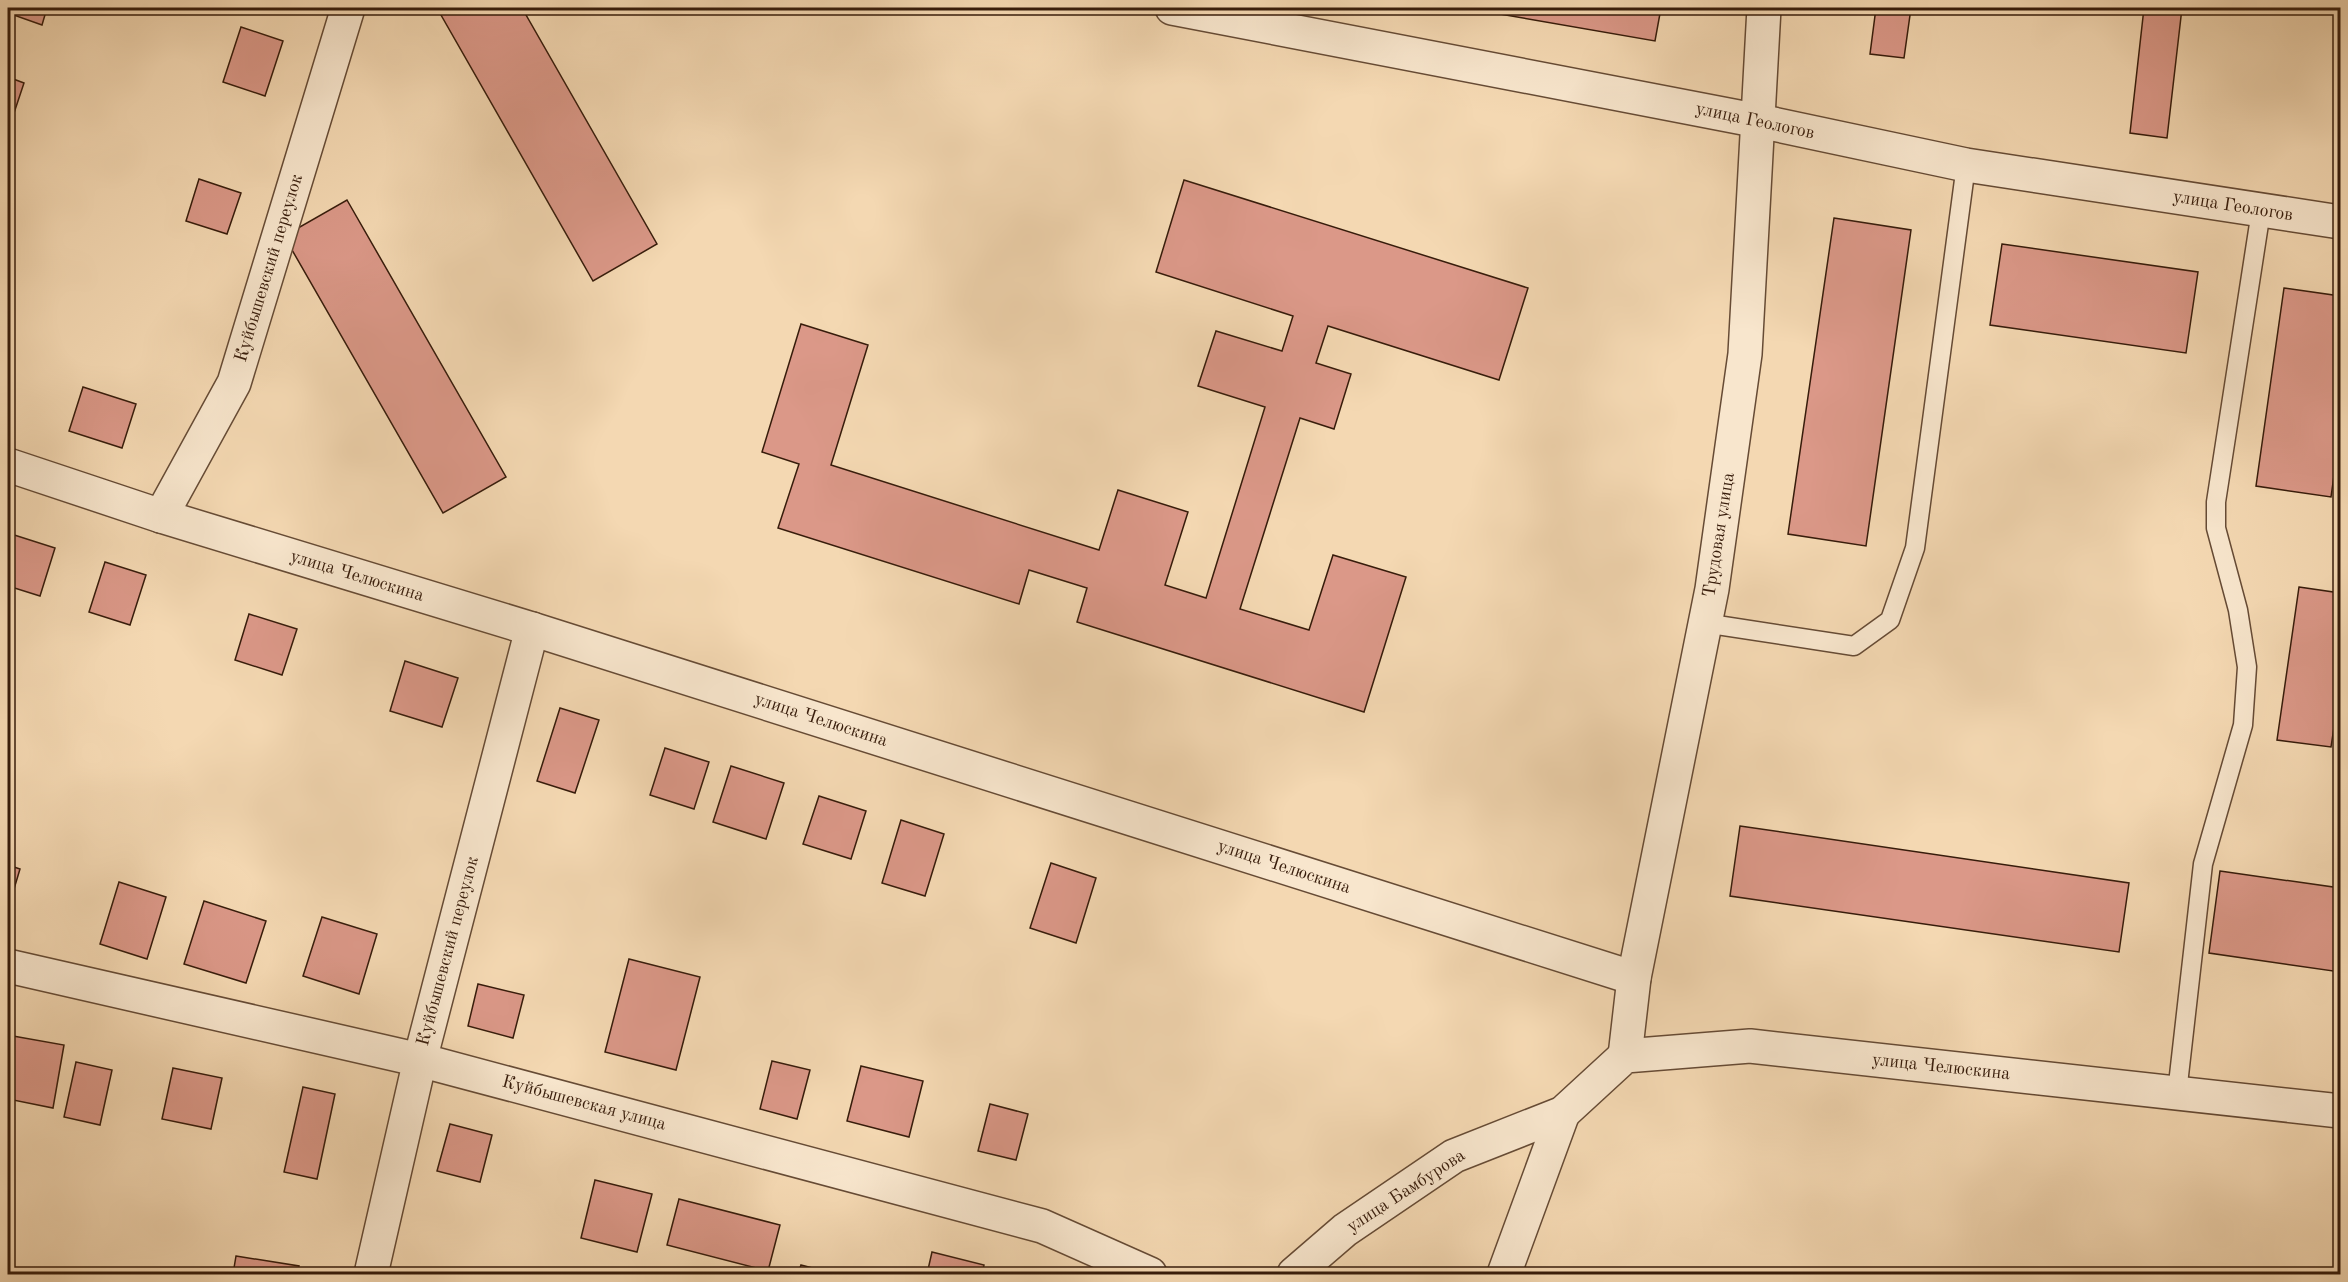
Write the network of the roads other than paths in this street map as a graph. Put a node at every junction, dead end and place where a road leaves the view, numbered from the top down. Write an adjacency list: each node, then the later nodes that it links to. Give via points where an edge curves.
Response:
1 (348, 8): 9 (street, Куйбышевский переулок, via 234,383)
2 (1172, 8): 4 (street, улица Геологов)
3 (1764, 8): 4 (street, Трудовая улица)
4 (1759, 121): 5 (street, улица Геологов); 10 (street, Трудовая улица, via 1745,354)
5 (1966, 165): 6 (street, улица Геологов); 10 (lane, via 1915,548 1890,620 1854,646)
6 (2262, 211): 7 (street, улица Геологов); 16 (lane, via 2216,502 2216,528 2238,610 2247,667 2243,725 2203,864)
7 (2340, 222)
8 (8, 465): 9 (street, улица Челюскина)
9 (161, 516): 11 (street, улица Челюскина)
10 (1704, 623): 13 (street, Трудовая улица)
11 (532, 629): 13 (street, улица Челюскина); 15 (street, Куйбышевский переулок)
12 (8, 966): 15 (street, Куйбышевская улица)
13 (1634, 978): 14 (street, Трудовая улица)
14 (1624, 1056): 16 (street, улица Челюскина, via 1750,1046); 18 (street)
15 (420, 1060): 19 (street, Куйбышевский переулок); 20 (street, Куйбышевская улица, via 1042,1226)
16 (2177, 1093): 17 (street, улица Челюскина)
17 (2340, 1111)
18 (1563, 1113): 21 (street, улица Бамбурова, via 1454,1156 1345,1230); 22 (street)
19 (371, 1275)
20 (1150, 1275)
21 (1294, 1275)
22 (1504, 1275)

